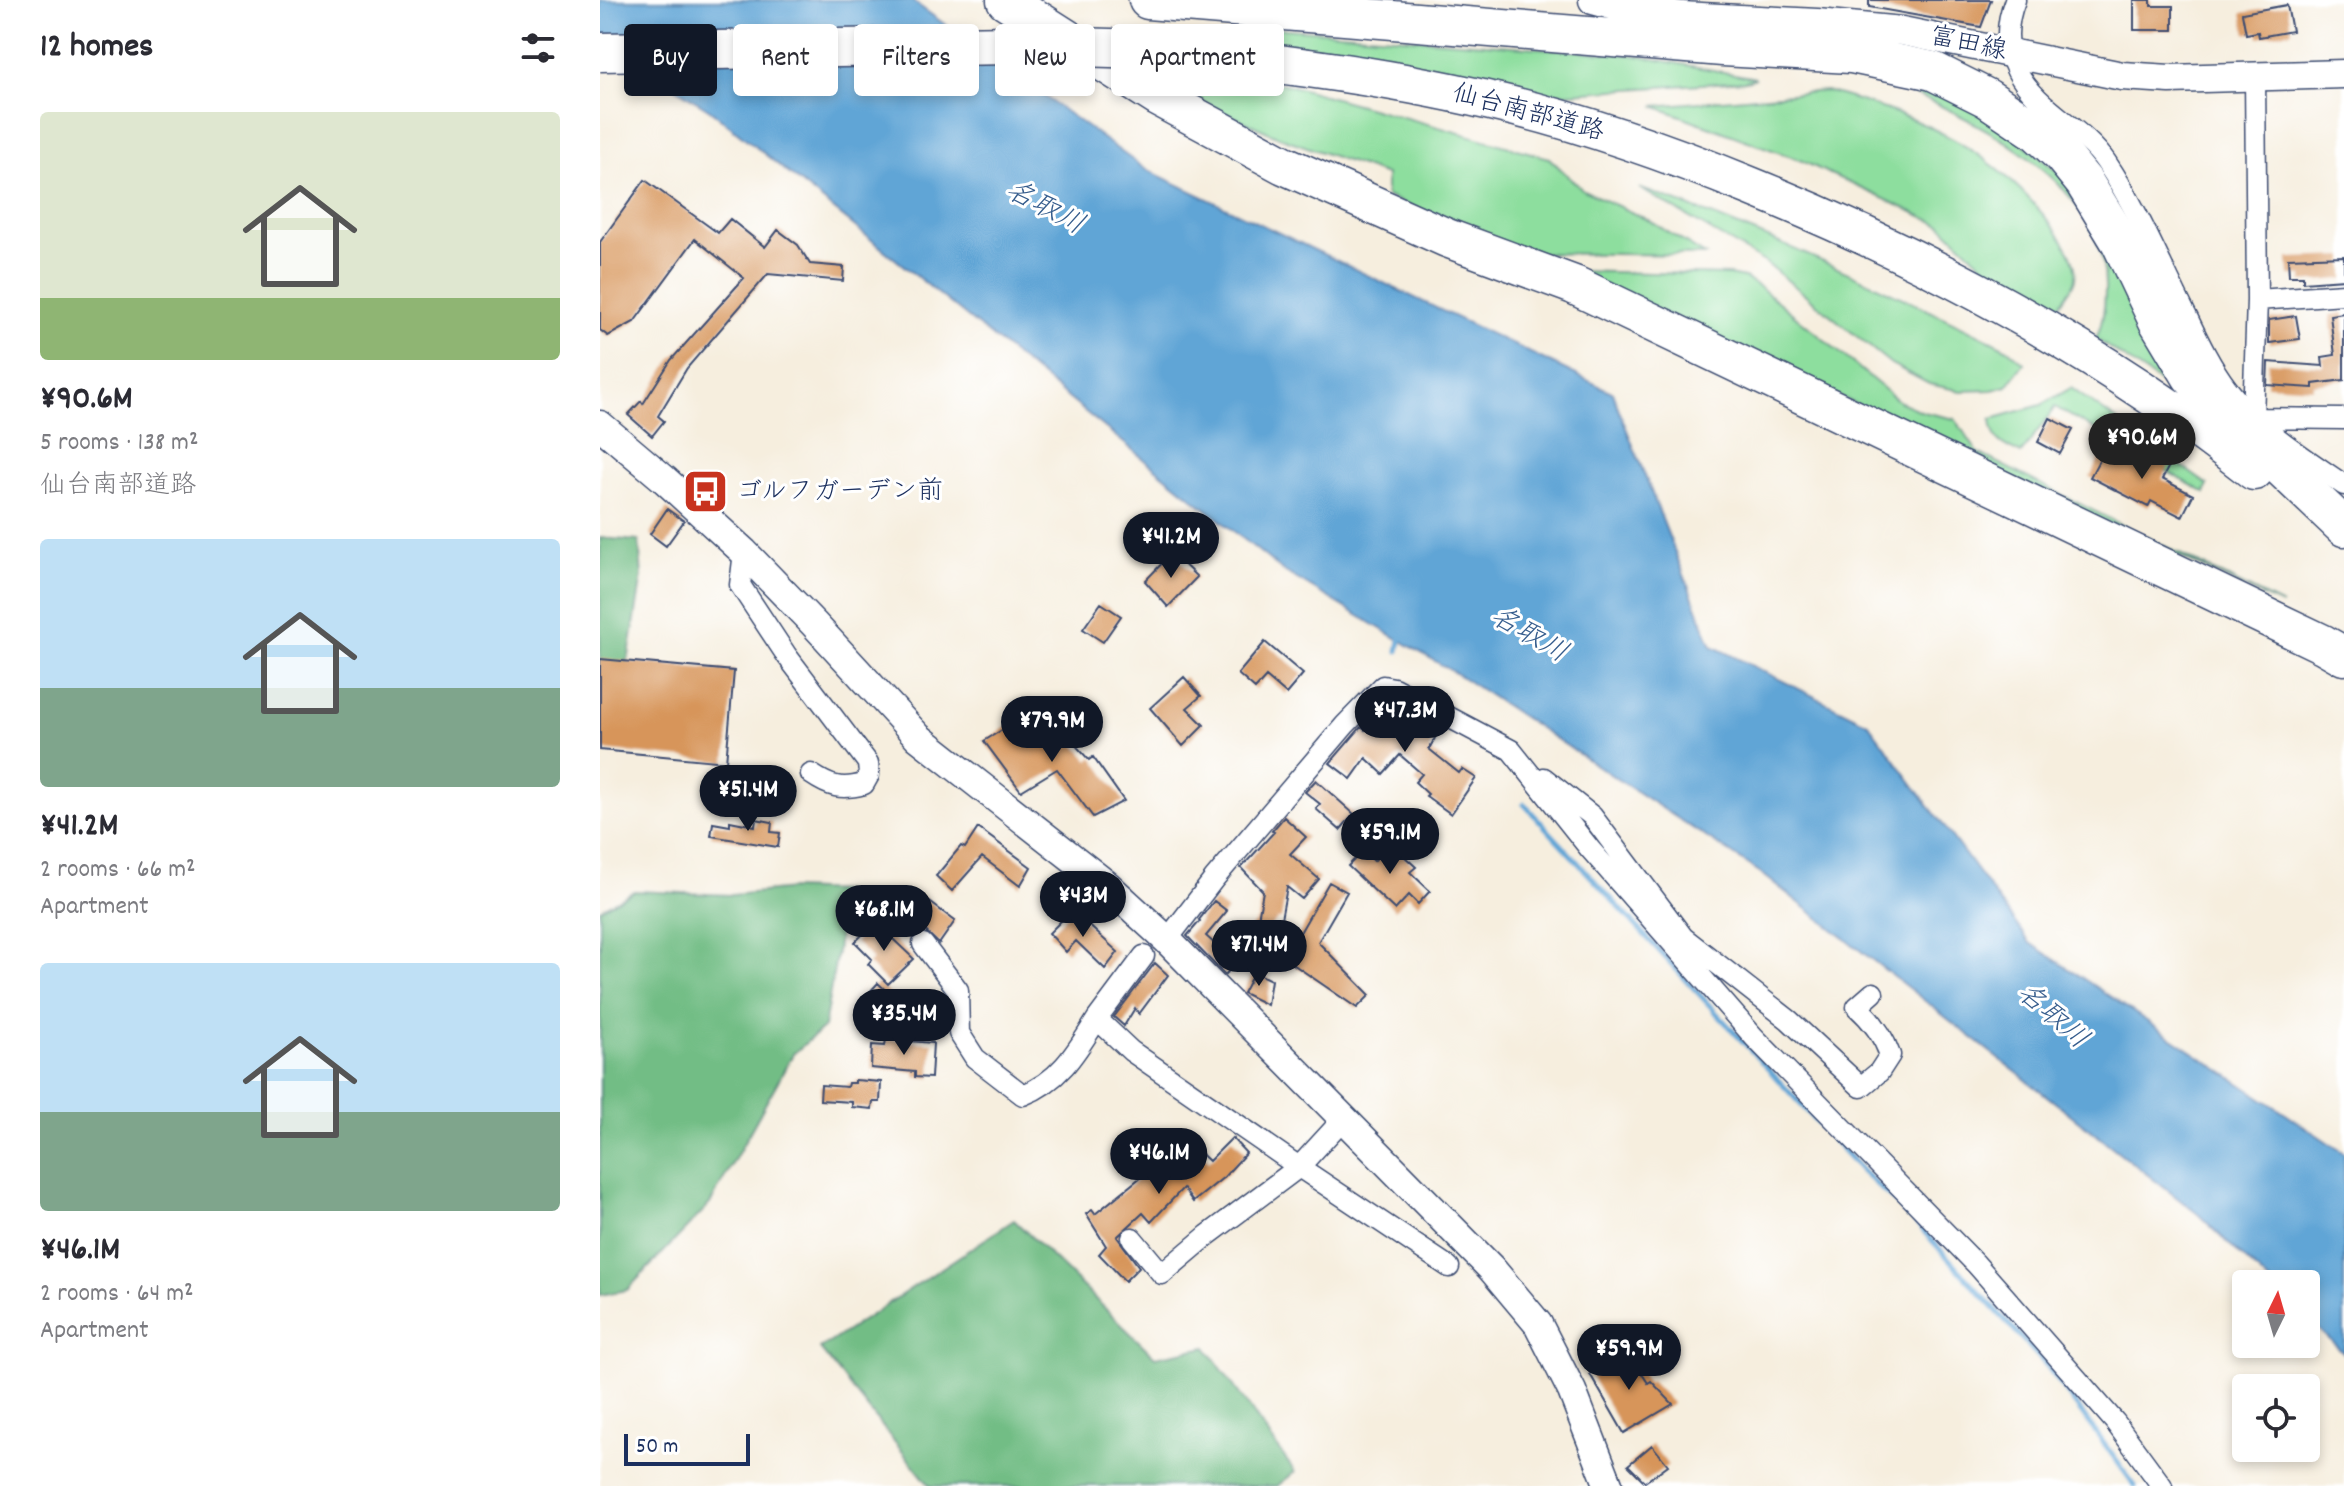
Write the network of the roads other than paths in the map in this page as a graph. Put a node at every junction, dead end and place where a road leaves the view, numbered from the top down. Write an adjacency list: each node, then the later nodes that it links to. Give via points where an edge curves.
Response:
1 (1006, 0): 19 (highway, via 1158,97 1284,165 1447,238 1574,285)
2 (1148, 0): 16 (highway, via 1851,54 1933,71 1987,98 2062,155 2121,243 2191,376)
3 (1593, 0): 5 (street, 富田線, via 1682,16)
4 (2015, 0): 7 (street, via 2008,19)
5 (1730, 10): 7 (street, 富田線, via 1902,31)
6 (600, 52): 17 (highway, 仙台南部道路, bridge, via 1010,45 1144,49 1323,70 1491,101 1580,124 1808,210 1970,286 2144,389 2216,441)
7 (2010, 54): 9 (street, 富田線, via 2122,76); 12 (street, via 2032,93 2104,159 2139,216 2198,339 2226,387)
8 (2344, 74): 9 (street, 富田線)
9 (2255, 76): 11 (street)
10 (2344, 294): 11 (street)
11 (2257, 300): 12 (street)
12 (2253, 418): 13 (street); 15 (street)
13 (2344, 419)
14 (600, 425): 18 (street)
15 (2344, 485)
16 (2344, 527)
17 (2344, 548)
18 (744, 552): 21 (street, via 740,585 868,763 864,784 851,788 829,786); 23 (street, via 918,737 1107,885)
19 (2344, 656)
20 (1516, 756): 23 (street, via 1383,686); 24 (street, via 1592,816 1683,937 1789,1020 1861,1087 1890,1055 1885,1040 1857,1007); 31 (street, via 1754,1037 1976,1264 2115,1422)
21 (811, 774)
22 (923, 944): 25 (street, via 958,990 959,1033 967,1046 1023,1095 1067,1066)
23 (1155, 948): 25 (street); 26 (street)
24 (1873, 993)
25 (1097, 1019): 27 (street, via 1131,1051)
26 (1344, 1118): 27 (street); 30 (street, via 1491,1268 1538,1324 1572,1391)
27 (1299, 1167): 28 (street, via 1162,1274); 29 (street)
28 (1132, 1238)
29 (1449, 1267)
30 (1609, 1486)
31 (2162, 1486)

